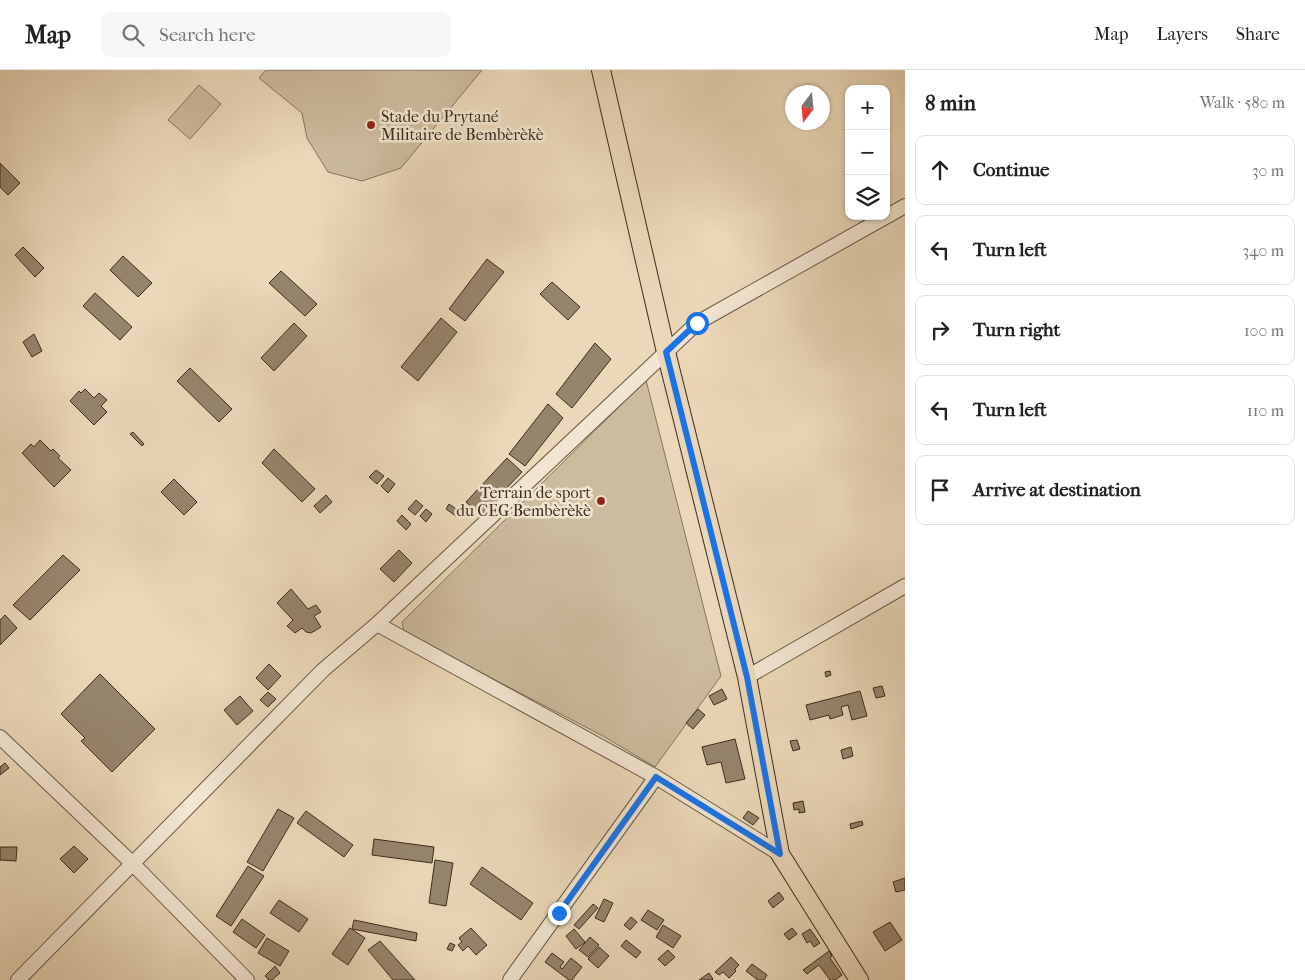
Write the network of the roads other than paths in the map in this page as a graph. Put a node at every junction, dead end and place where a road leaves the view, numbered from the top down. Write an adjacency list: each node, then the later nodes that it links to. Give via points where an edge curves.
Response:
1 (601, 70): 3 (main road)
2 (905, 206): 3 (street, via 697,323)
3 (666, 352): 5 (street); 6 (main road)
4 (904, 589): 6 (street)
5 (377, 624): 8 (street); 10 (street, via 323,670)
6 (747, 677): 9 (main road)
7 (0, 737): 10 (street)
8 (656, 777): 9 (street); 13 (street)
9 (780, 854): 14 (main road)
10 (132, 864): 11 (street); 12 (street)
11 (18, 980)
12 (247, 980)
13 (510, 980)
14 (859, 980)

